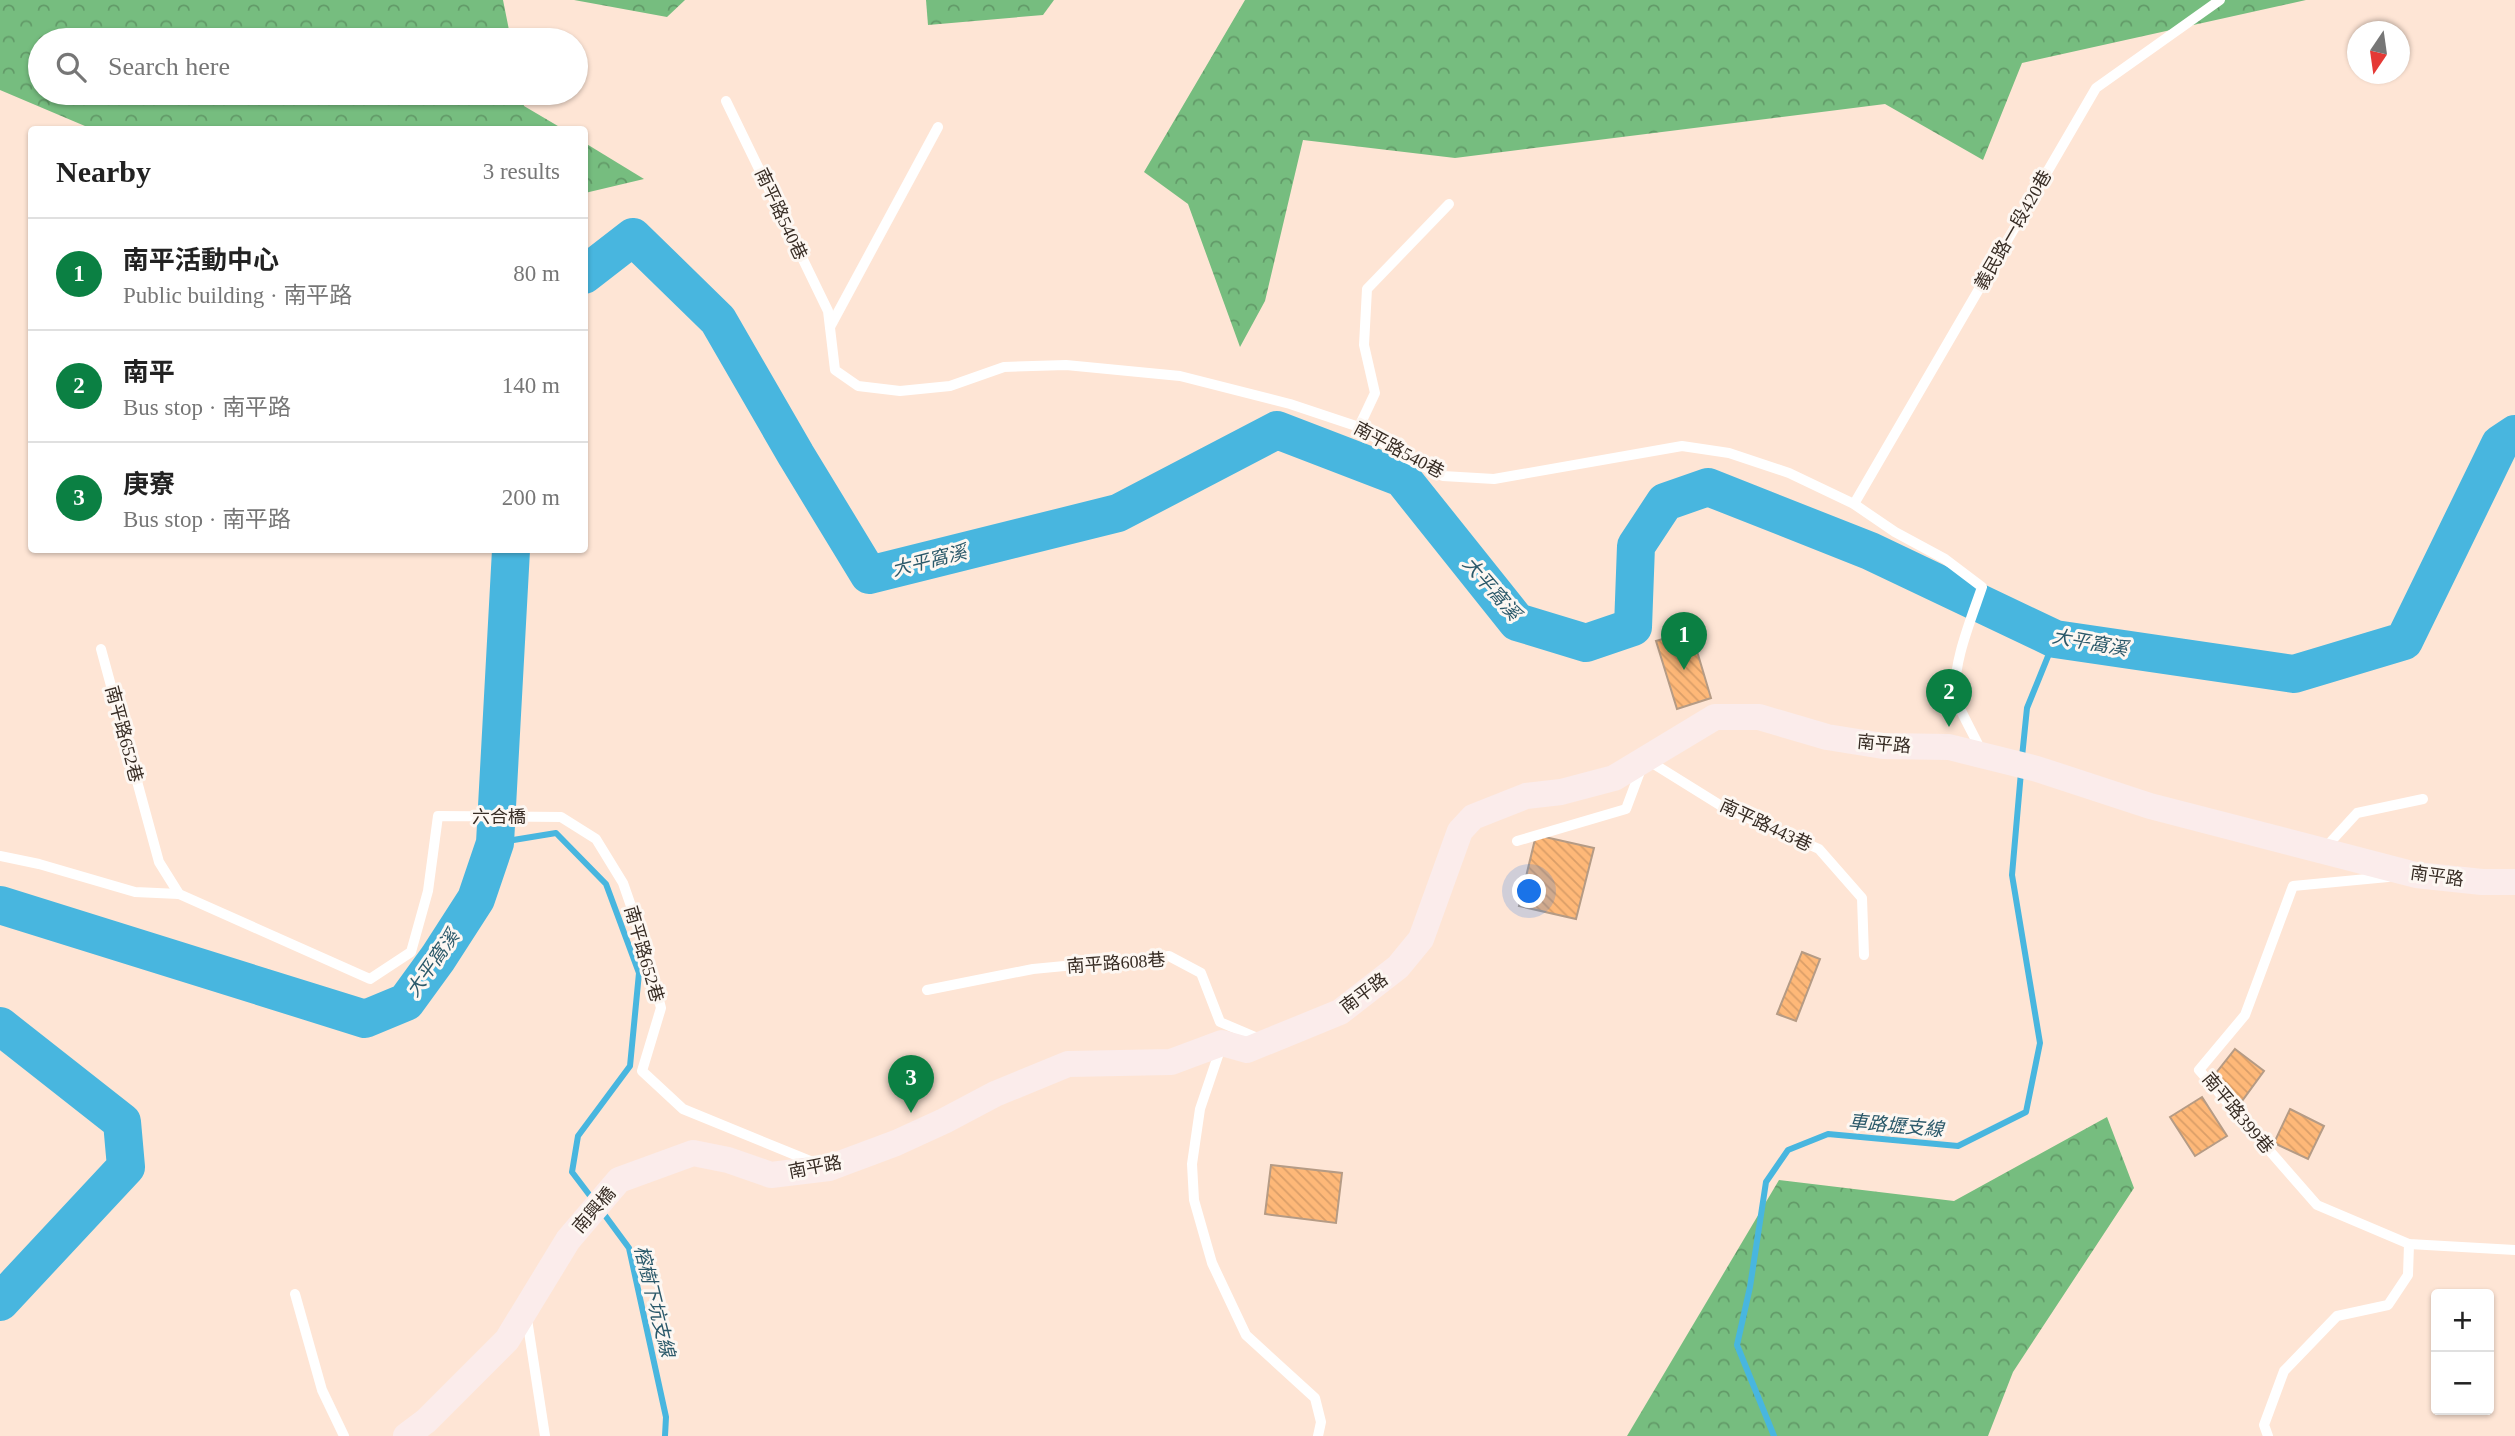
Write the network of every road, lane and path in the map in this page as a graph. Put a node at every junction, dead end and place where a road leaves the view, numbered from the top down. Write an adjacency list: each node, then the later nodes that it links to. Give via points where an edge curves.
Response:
1 (2220, 0): 7 (lane, 義民路一段420巷, via 2096,88)
2 (726, 101): 5 (lane, 南平路540巷, via 828,312)
3 (938, 127): 5 (lane)
4 (1449, 204): 6 (lane, via 1367,289 1364,345 1375,393)
5 (830, 328): 6 (lane, 南平路540巷, via 835,370 858,386 900,391 950,386 1004,367 1066,365 1180,376)
6 (1359, 427): 7 (lane, 南平路540巷, via 1444,476 1494,479 1682,446 1729,453 1789,473)
7 (1854, 504): 9 (lane, 南平路540巷, via 1982,587 1957,673 1956,699)
8 (101, 649): 18 (lane, 南平路652巷, via 159,862)
9 (1983, 755): 10 (street, 南平路, via 1950,747 1883,746 1838,739 1759,718 1714,717); 14 (street, 南平路, via 2150,806)
10 (1645, 759): 13 (lane, via 1626,809); 19 (lane, 南平路443巷, via 1723,807 1819,849 1862,898); 21 (street, 南平路, via 1614,778 1526,796 1473,817 1460,831 1421,940 1398,967 1340,1013)
11 (2423, 799): 14 (lane, via 2357,813)
12 (561, 817): 18 (lane, 六合橋, via 438,816 428,891 411,952 370,978); 23 (lane, 南平路652巷, via 596,839 622,883 646,949 661,1008 642,1071 683,1109)
13 (1517, 841)
14 (2322, 851): 16 (street, 南平路)
15 (0, 856): 18 (lane, via 135,892)
16 (2416, 874): 17 (street, 南平路); 25 (lane, 南平路399巷, via 2293,886 2245,1015 2199,1070 2317,1205)
17 (2515, 882)
18 (179, 894)
19 (1864, 955)
20 (927, 990): 21 (lane, 南平路608巷, via 1033,969 1170,956 1200,974 1220,1022)
21 (1267, 1042): 22 (street, 南平路, via 1247,1050)
22 (1222, 1043): 23 (street, 南平路, via 1171,1062 1068,1064); 32 (lane, via 1200,1109 1192,1164 1194,1200 1212,1263 1246,1335 1315,1398 1321,1422)
23 (829, 1168): 24 (street, 南平路, via 771,1175 693,1153)
24 (619, 1180): 28 (street, 南興橋, via 568,1240)
25 (2409, 1244): 26 (lane, 南平路399巷); 33 (lane, via 2408,1275 2388,1305 2337,1316 2284,1371 2264,1425)
26 (2515, 1250)
27 (295, 1293): 29 (lane, via 322,1390)
28 (526, 1309): 30 (street, via 507,1340); 31 (lane)
29 (344, 1436)
30 (406, 1436)
31 (545, 1436)
32 (1318, 1436)
33 (2268, 1436)

